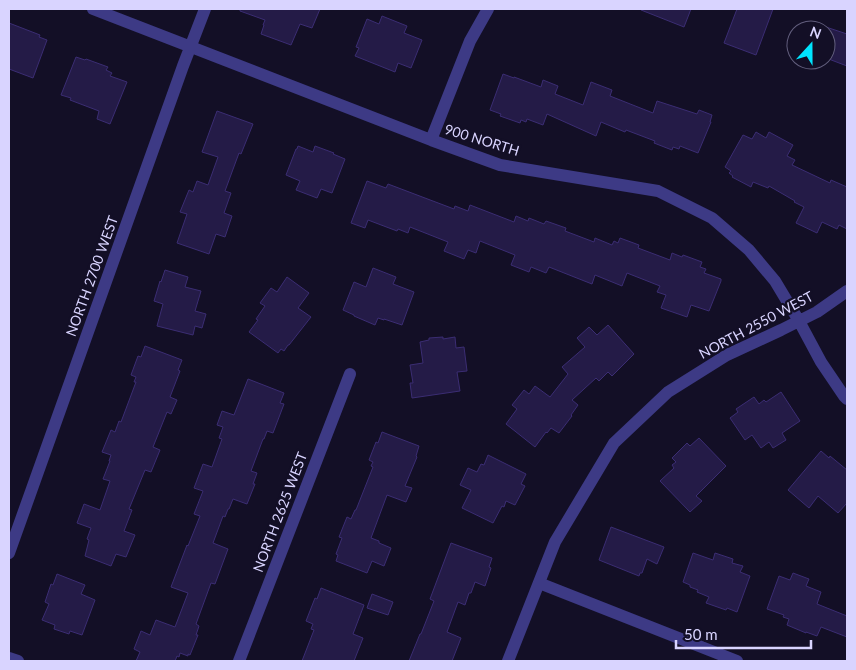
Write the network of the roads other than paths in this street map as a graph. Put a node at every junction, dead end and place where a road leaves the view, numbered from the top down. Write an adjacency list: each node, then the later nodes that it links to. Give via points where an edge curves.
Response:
1 (93, 9): 4 (street, 900 NORTH)
2 (205, 9): 4 (street, NORTH 2700 WEST)
3 (488, 9): 5 (street, via 470,41)
4 (190, 46): 5 (street, 900 NORTH); 10 (street, NORTH 2700 WEST)
5 (432, 140): 7 (street, 900 NORTH, via 500,165 658,192 712,218 749,250 775,281)
6 (847, 291): 7 (street, NORTH 2550 WEST)
7 (799, 321): 9 (street, 900 NORTH, via 821,362); 11 (street, NORTH 2550 WEST, via 727,356 668,392 614,443 555,542)
8 (350, 374): 14 (street, NORTH 2625 WEST)
9 (847, 399)
10 (9, 553)
11 (539, 583): 15 (street, NORTH 2550 WEST); 16 (street)
12 (9, 658): 13 (street)
13 (18, 661)
14 (239, 661)
15 (508, 661)
16 (737, 661)

